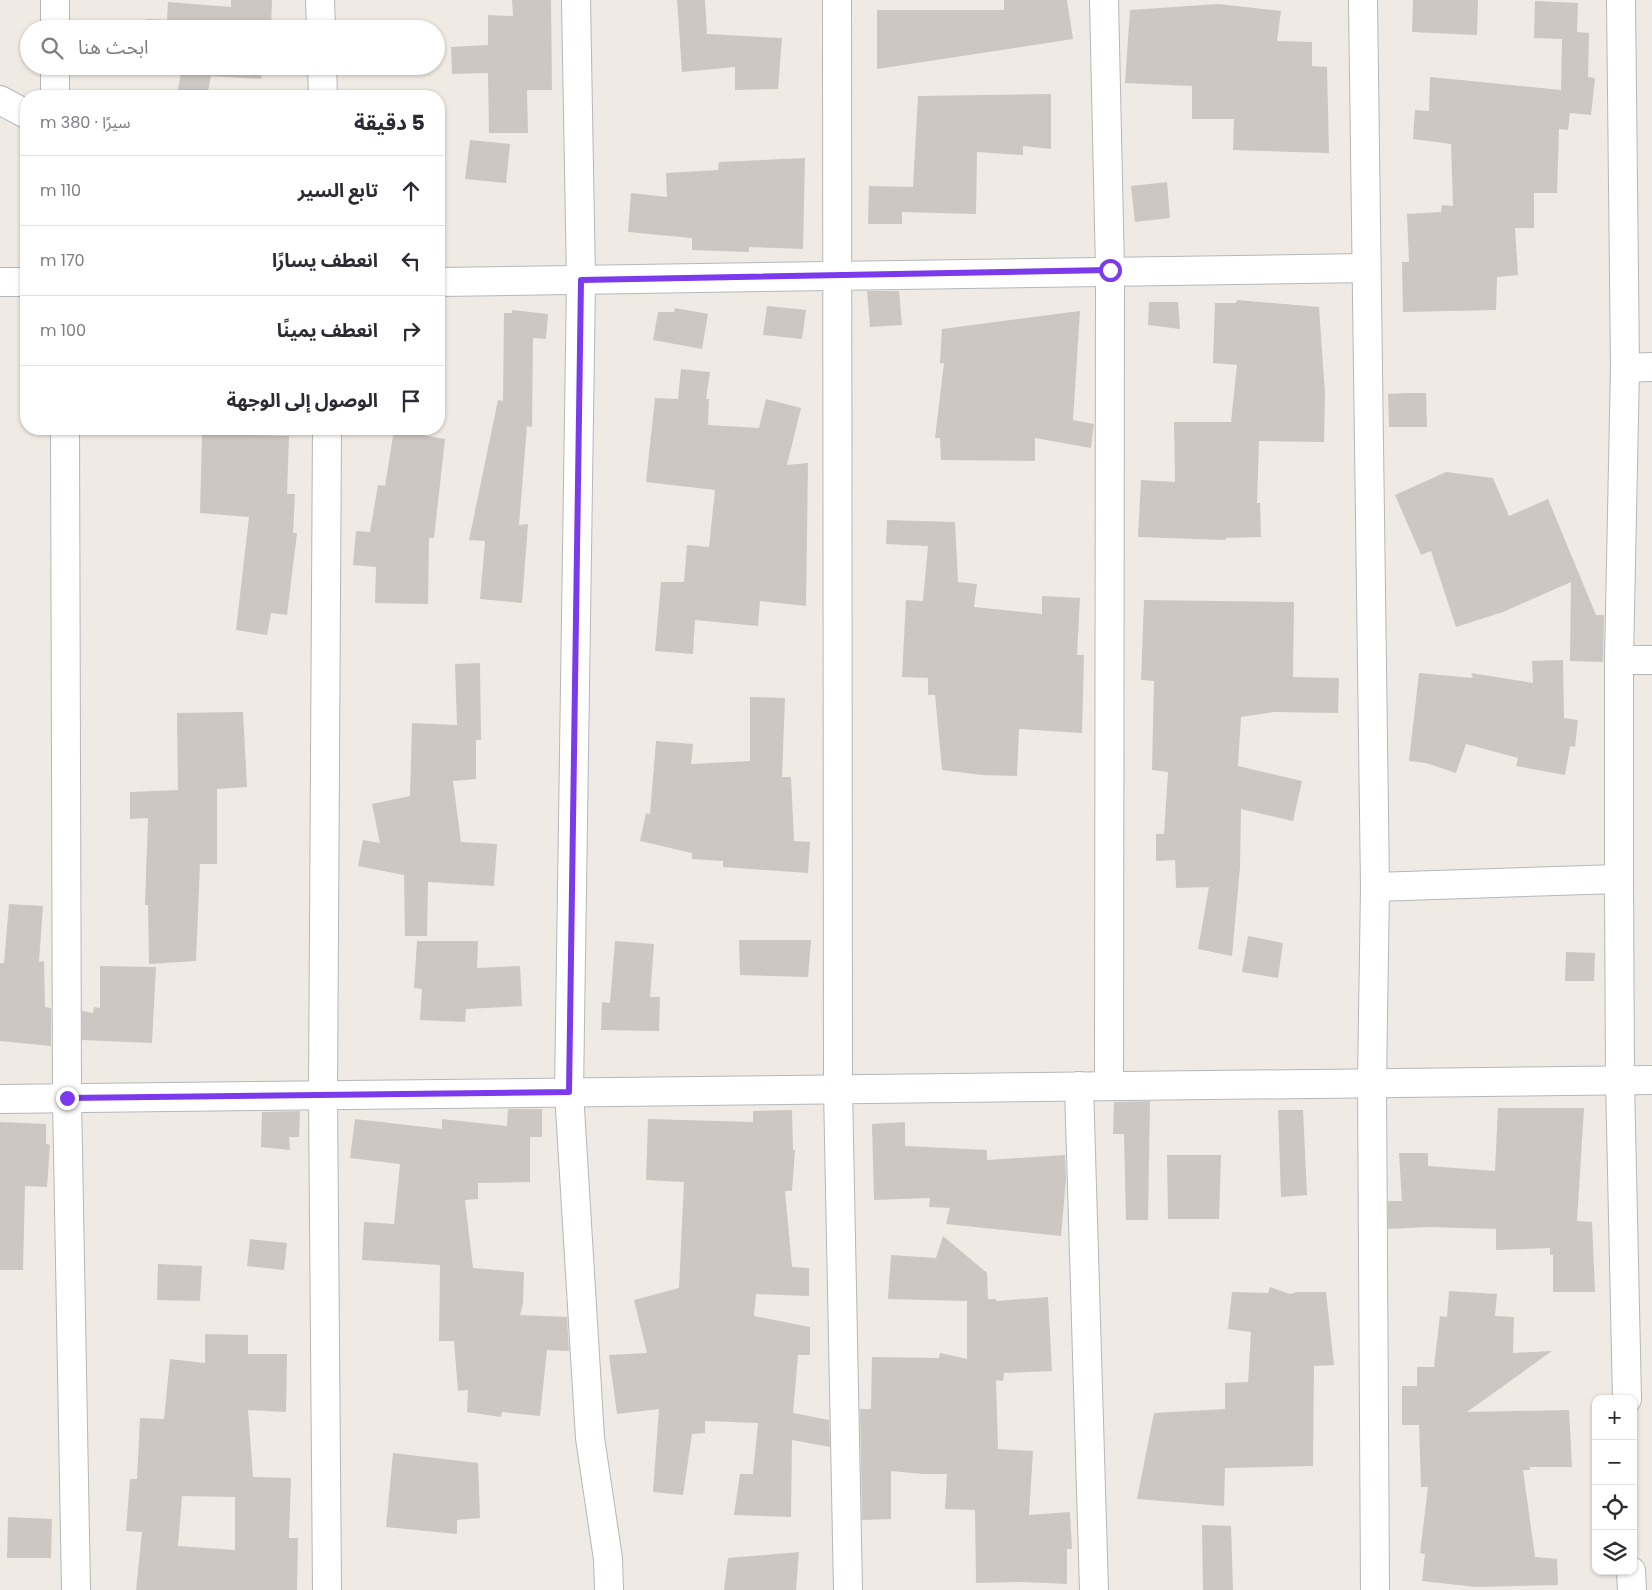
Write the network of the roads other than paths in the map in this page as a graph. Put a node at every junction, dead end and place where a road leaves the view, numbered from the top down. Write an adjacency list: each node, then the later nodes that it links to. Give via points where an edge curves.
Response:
1 (55, 0): 8 (street)
2 (320, 0): 9 (street)
3 (576, 0): 19 (street)
4 (837, 0): 18 (street)
5 (1104, 0): 17 (street)
6 (1363, 0): 16 (street)
7 (1621, 0): 24 (street)
8 (55, 20)
9 (321, 20)
10 (55, 75): 12 (street)
11 (322, 75): 13 (street)
12 (55, 90)
13 (323, 90)
14 (0, 100): 15 (street)
15 (20, 111)
16 (1365, 268): 17 (street); 30 (street)
17 (1110, 270): 18 (street); 35 (street)
18 (836, 274): 19 (street); 36 (street)
19 (581, 280): 22 (street); 37 (street)
20 (0, 282): 21 (street)
21 (20, 282)
22 (445, 282)
23 (1652, 367): 24 (street)
24 (1625, 368): 27 (street)
25 (65, 435): 39 (street)
26 (327, 435): 38 (street)
27 (1619, 660): 28 (street); 29 (street)
28 (1652, 660)
29 (1619, 879): 30 (street); 31 (street)
30 (1375, 887): 33 (street)
31 (1620, 1080): 32 (street); 33 (street); 41 (street)
32 (1652, 1080)
33 (1372, 1083): 35 (street); 48 (street)
34 (1079, 1086): 35 (street); 36 (street); 47 (street)
35 (1109, 1086)
36 (838, 1089): 37 (street); 46 (street)
37 (569, 1092): 38 (street); 45 (street, via 590,1438 608,1560)
38 (323, 1095): 39 (street); 44 (street)
39 (67, 1098): 40 (street); 43 (street)
40 (0, 1099)
41 (1627, 1395)
42 (1631, 1575): 49 (street)
43 (76, 1590)
44 (327, 1590)
45 (609, 1590)
46 (848, 1590)
47 (1094, 1590)
48 (1376, 1590)
49 (1632, 1590)

